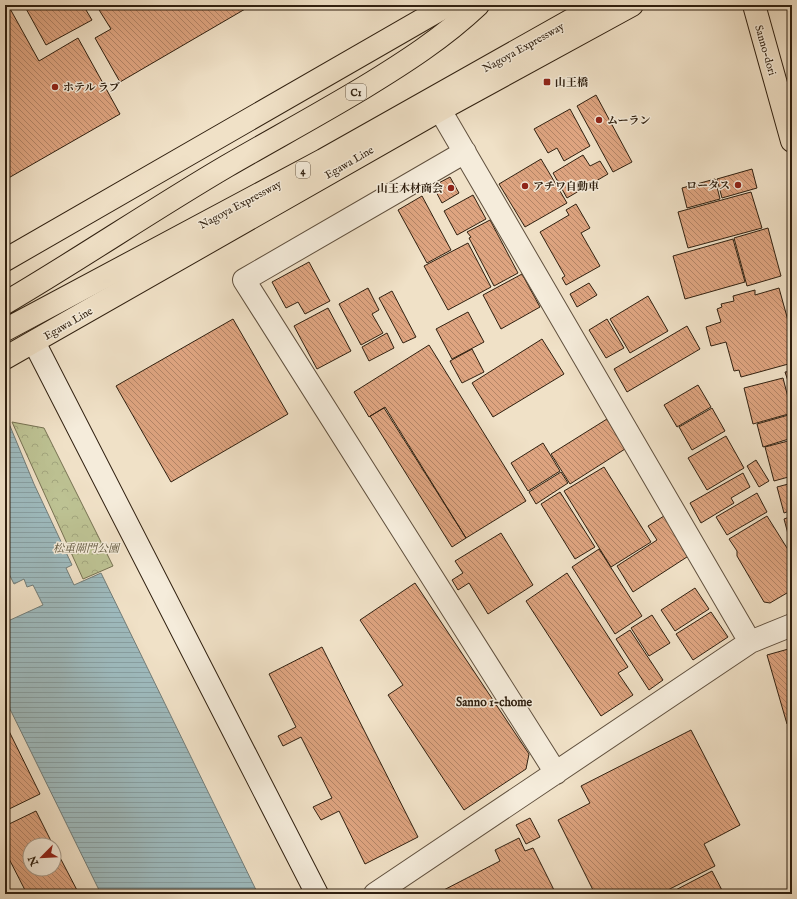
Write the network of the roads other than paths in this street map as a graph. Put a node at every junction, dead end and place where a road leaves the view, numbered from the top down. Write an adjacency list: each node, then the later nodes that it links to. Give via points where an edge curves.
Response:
1 (448, 5): 9 (main road)
2 (478, 5): 10 (main road, C1, via 432,44 397,67 226,167)
3 (598, 5): 11 (main road, Nagoya Expressway / 4, via 323,160)
4 (632, 5): 6 (main road, Egawa Line)
5 (754, 5): 7 (main road, Sanno-dori)
6 (440, 110): 8 (street); 12 (main road, Egawa Line)
7 (792, 141)
8 (465, 152): 15 (street); 16 (street, via 244,280)
9 (5, 260)
10 (5, 302)
11 (5, 330)
12 (34, 342): 13 (main road, Egawa Line); 17 (street)
13 (5, 358)
14 (792, 625): 15 (street)
15 (750, 642): 16 (street)
16 (556, 773): 18 (street)
17 (317, 894)
18 (375, 894)

